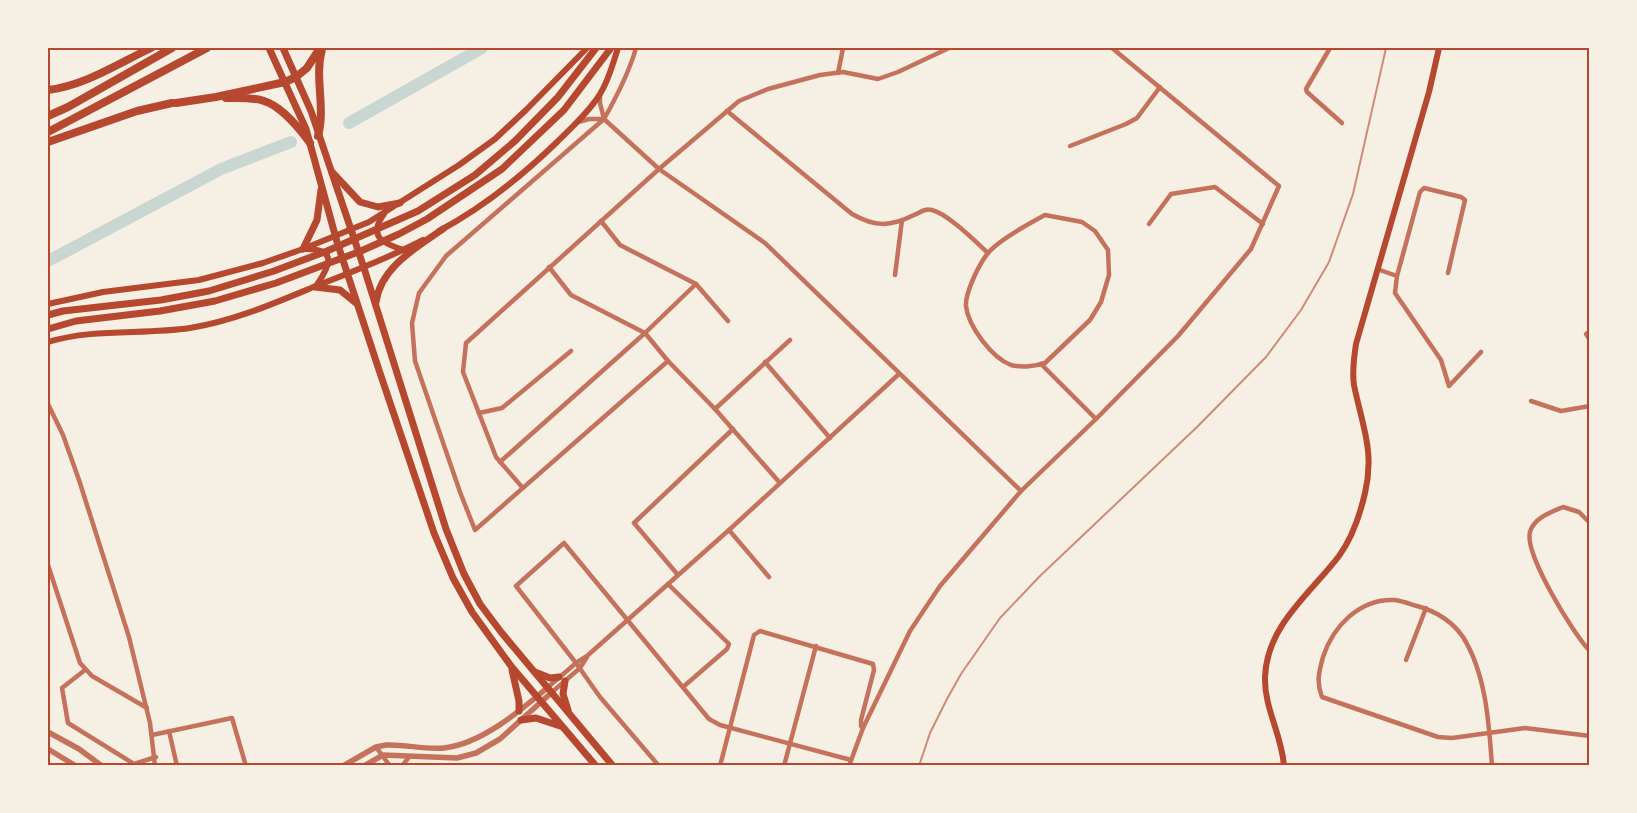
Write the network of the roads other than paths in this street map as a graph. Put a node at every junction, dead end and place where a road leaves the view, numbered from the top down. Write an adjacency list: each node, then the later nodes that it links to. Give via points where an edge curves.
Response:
1 (151, 48): 21 (highway, via 79,82)
2 (172, 48): 25 (highway)
3 (206, 48): 30 (highway)
4 (269, 48): 19 (main road)
5 (283, 48): 18 (main road)
6 (321, 48): 18 (highway); 29 (highway)
7 (587, 48): 37 (main road, via 495,139)
8 (596, 48): 61 (main road, via 558,97 515,141 475,175 418,211 327,251 209,291)
9 (611, 48): 63 (main road, via 564,110 502,169 427,219 276,283 215,301 76,321)
10 (618, 48): 22 (main road)
11 (636, 48): 26 (street, via 630,68)
12 (843, 48): 17 (street)
13 (949, 48): 17 (street, via 878,79)
14 (1112, 48): 20 (street)
15 (1330, 48): 28 (street, via 1306,89)
16 (1439, 48): 51 (main road, via 1430,92)
17 (838, 73): 24 (street, via 768,88 739,101)
18 (296, 78): 19 (highway); 29 (main road)
19 (285, 82): 23 (highway); 31 (main road)
20 (1160, 87): 33 (street, via 1137,118); 42 (street, via 1279,186)
21 (48, 90)
22 (600, 94): 26 (street); 27 (main road)
23 (216, 97): 31 (highway, via 265,101); 32 (highway, via 137,111)
24 (727, 111): 35 (street); 39 (street, via 852,214 867,222 887,225)
25 (48, 116)
26 (604, 119): 27 (street); 35 (street); 85 (street, via 446,256 419,293 412,323 415,361 475,530)
27 (578, 122): 44 (main road, via 514,180)
28 (1342, 123)
29 (318, 131): 34 (main road)
30 (48, 132)
31 (307, 136): 36 (main road)
32 (48, 142)
33 (1070, 146)
34 (328, 164): 37 (main road, via 360,202 378,207); 43 (main road)
35 (659, 169): 40 (street); 74 (street, via 765,243)
36 (321, 184): 45 (main road); 46 (main road, via 316,220)
37 (400, 202): 38 (main road)
38 (386, 211): 43 (main road); 47 (main road, via 377,226 378,235 390,246)
39 (902, 220): 48 (street, via 924,209 933,210 951,220); 54 (street)
40 (601, 221): 50 (street); 56 (street, via 620,245)
41 (1149, 224): 42 (street, via 1171,194 1215,188)
42 (1262, 224): 80 (street, via 1251,249 1178,336)
43 (350, 229): 45 (main road); 49 (main road)
44 (442, 229): 47 (main road); 60 (main road, via 409,253 387,275 378,291)
45 (335, 235): 46 (main road); 53 (main road)
46 (302, 248): 57 (main road, via 319,249 328,258 325,273); 58 (main road, via 198,280 102,292)
47 (405, 250): 49 (main road)
48 (988, 252): 73 (street, via 969,292 966,304 968,317 989,349 1001,358 1012,365); 73 (street, via 1026,225 1045,216 1082,222 1095,231 1108,250 1109,275 1101,302 1090,320)
49 (364, 268): 53 (main road); 60 (main road)
50 (549, 268): 65 (street, via 571,295); 79 (street, via 466,343 463,372)
51 (1377, 270): 55 (street); 142 (main road, via 1353,363 1354,384 1370,454 1361,508 1339,556 1287,616 1268,656 1266,695)
52 (1448, 273): 55 (street, via 1465,200 1424,188 1420,192)
53 (348, 274): 57 (main road); 59 (main road)
54 (895, 275)
55 (1397, 276): 70 (street, via 1395,293 1441,360 1449,386)
56 (696, 284): 62 (street); 65 (street)
57 (315, 287): 59 (main road, via 340,290); 68 (main road, via 258,310 201,326 95,334)
58 (48, 304)
59 (358, 305): 100 (main road, via 434,533 453,578 472,612)
60 (376, 308): 103 (main road, via 446,529 464,574 480,604)
61 (48, 315)
62 (728, 321)
63 (48, 329)
64 (1588, 332): 67 (street)
65 (645, 333): 71 (street); 83 (street)
66 (790, 340): 72 (street)
67 (1590, 340)
68 (48, 342)
69 (571, 351): 79 (street, via 502,408)
70 (1481, 352)
71 (668, 361): 78 (street); 85 (street)
72 (766, 362): 78 (street); 82 (street)
73 (1041, 364): 80 (street)
74 (899, 374): 82 (street); 86 (street)
75 (1531, 401): 77 (street, via 1561,411)
76 (48, 404): 108 (street, via 79,480 129,637)
77 (1590, 406)
78 (715, 408): 81 (street)
79 (479, 413): 83 (street)
80 (1096, 419): 86 (street)
81 (733, 429): 84 (street); 90 (street, via 634,523)
82 (830, 438): 84 (street)
83 (500, 462): 85 (street)
84 (780, 483): 88 (street)
85 (522, 487)
86 (1021, 491): 114 (street, via 940,586 910,631)
87 (1590, 523): 96 (street, via 1579,512 1563,507 1539,519 1530,531 1529,543 1562,612)
88 (729, 530): 90 (street); 91 (street)
89 (48, 565): 102 (street)
90 (678, 575): 92 (street)
91 (769, 576)
92 (668, 584): 94 (street); 105 (street, via 729,644)
93 (1426, 608): 98 (street); 118 (street, via 1440,615 1462,636 1471,653 1483,691); 118 (street, via 1395,600 1375,602 1351,615 1327,645 1318,674 1322,697 1438,737)
94 (628, 620): 97 (street); 99 (street, via 564,543 516,586); 105 (street)
95 (816, 646): 113 (street, via 757,632); 114 (street, via 873,664 861,720); 121 (street)
96 (1590, 651)
97 (587, 656): 99 (street); 101 (street)
98 (1406, 660)
99 (576, 663): 101 (street); 104 (street)
100 (511, 666): 107 (main road); 109 (main road, via 518,691)
101 (580, 668): 104 (street); 139 (street, via 614,716)
102 (85, 670): 108 (street); 126 (street, via 62,688 68,723 134,764)
103 (533, 671): 104 (main road); 106 (main road)
104 (562, 679): 106 (street); 110 (main road)
105 (683, 687): 113 (street, via 709,719)
106 (549, 690): 107 (street); 110 (main road)
107 (538, 700): 109 (street); 111 (street); 112 (main road)
108 (147, 708): 119 (street)
109 (519, 711): 122 (street, via 496,727 458,745 444,748)
110 (569, 713): 138 (main road)
111 (521, 720): 112 (main road, via 541,719); 125 (street, via 500,739 476,753 458,758)
112 (562, 727): 137 (main road)
113 (731, 728): 121 (street); 140 (street)
114 (863, 728): 127 (street)
115 (1590, 728): 120 (street)
116 (169, 731): 119 (street); 132 (street); 133 (street, via 232,718)
117 (48, 732): 130 (street)
118 (1490, 732): 120 (street, via 1525,728); 143 (street)
119 (152, 735): 126 (street)
120 (1588, 736)
121 (790, 744): 127 (street); 141 (street)
122 (376, 747): 124 (street); 134 (street)
123 (48, 749): 129 (street)
124 (383, 755): 125 (street); 128 (street); 135 (street)
125 (409, 757): 136 (street)
126 (156, 758): 131 (street)
127 (850, 763)
128 (388, 765)
129 (76, 766)
130 (102, 766)
131 (155, 766)
132 (177, 766)
133 (246, 766)
134 (343, 766)
135 (364, 766)
136 (402, 766)
137 (596, 766)
138 (613, 766)
139 (659, 766)
140 (720, 766)
141 (784, 766)
142 (1284, 766)
143 (1492, 766)

